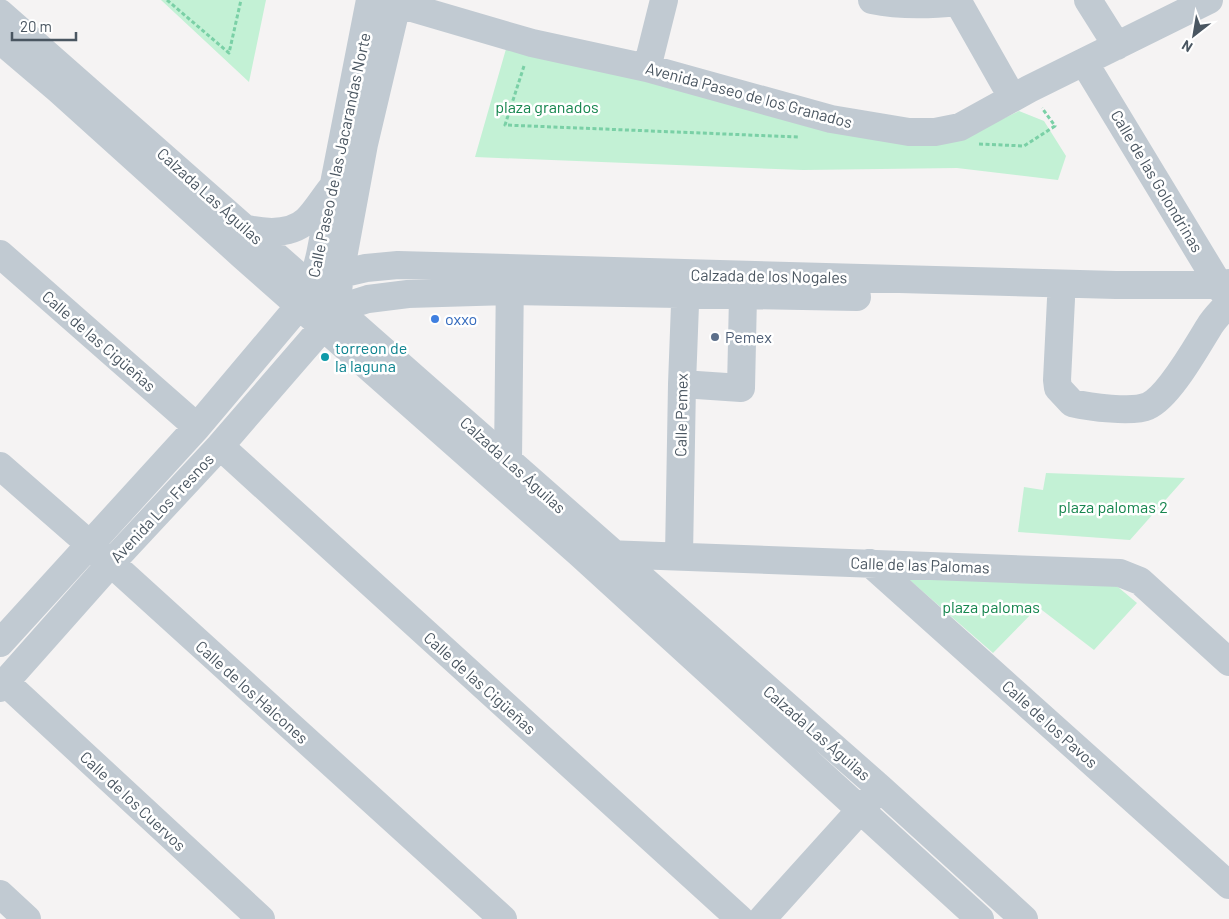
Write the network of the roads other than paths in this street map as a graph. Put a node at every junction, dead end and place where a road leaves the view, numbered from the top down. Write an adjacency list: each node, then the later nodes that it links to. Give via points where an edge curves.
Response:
1 (370, 0): 14 (street, Calle Paseo de las Jacarandas Norte)
2 (664, 0): 12 (street)
3 (872, 0): 7 (street, via 924,6)
4 (1088, 0): 10 (street)
5 (1209, 0): 10 (street, Avenida Paseo de los Granados)
6 (394, 1): 12 (street, Avenida Paseo de los Granados, via 532,43); 17 (street, Calle Paseo de las Jacarandas Norte)
7 (958, 1): 13 (street)
8 (0, 13): 15 (street, Calzada Las Águilas)
9 (0, 40): 23 (street, Calzada Las Águilas)
10 (1117, 46): 11 (street, Avenida Paseo de los Granados)
11 (1084, 62): 13 (street, Avenida Paseo de los Granados); 22 (street, Calle de las Golondrinas)
12 (647, 68): 13 (street, Avenida Paseo de los Granados, via 830,119 909,132 935,132 960,127)
13 (1012, 97)
14 (334, 186): 15 (street, via 306,221 293,228 277,232); 23 (street, Calle Paseo de las Jacarandas Norte)
15 (247, 229): 23 (street, Calzada Las Águilas)
16 (0, 254): 28 (street, Calle de las Cigüeñas)
17 (340, 274): 18 (street, Calzada de los Nogales, via 398,265); 23 (street, Calzada de los Nogales); 26 (street, Calle Paseo de las Jacarandas Norte)
18 (510, 279): 19 (street, Calzada de los Nogales); 26 (street, Calzada de los Nogales, via 368,299); 30 (street)
19 (686, 285): 20 (street, Calzada de los Nogales); 24 (street, Calzada de los Nogales); 27 (street, Calle Pemex)
20 (890, 288): 21 (street, Calzada de los Nogales); 24 (street, Calzada de los Nogales); 25 (street, Calzada de los Nogales)
21 (1116, 292): 22 (street, Calzada de los Nogales); 25 (street, Calzada de los Nogales)
22 (1227, 295): 25 (street, via 1196,350 1162,396 1141,408 1072,403 1058,388)
23 (305, 296): 26 (street, Calzada Las Águilas); 28 (street, Avenida Los Fresnos)
24 (743, 296): 27 (street, via 741,388)
25 (1061, 299)
26 (329, 318): 29 (street, Avenida Los Fresnos); 30 (street, Calzada Las Águilas); 33 (street, Calzada Las Águilas)
27 (682, 384): 35 (street, Calle Pemex)
28 (197, 427): 32 (street, Avenida Los Fresnos)
29 (220, 446): 36 (street, Avenida Los Fresnos); 48 (street, Calle de las Cigüeñas)
30 (508, 460): 34 (street, Calzada Las Águilas)
31 (0, 466): 32 (street, Calle de los Halcones)
32 (90, 545): 36 (street, Calle de los Halcones); 38 (street, Avenida Los Fresnos)
33 (579, 553): 34 (street, Calle de las Palomas); 42 (street, Calzada Las Águilas)
34 (613, 554): 35 (street, Calle de las Palomas); 41 (street, Calzada Las Águilas)
35 (679, 556): 37 (street, Calle de las Palomas)
36 (110, 563): 40 (street, Avenida Los Fresnos); 47 (street, Calle de los Halcones)
37 (870, 563): 39 (street, Calle de las Palomas, via 1120,572 1140,581); 43 (street, Calle de los Pavos)
38 (0, 644)
39 (1229, 662)
40 (3, 685): 46 (street, Calle de los Cuervos)
41 (880, 788): 42 (street); 51 (street, Calzada Las Águilas)
42 (860, 810): 49 (street); 50 (street, Calzada Las Águilas)
43 (1229, 885)
44 (0, 894): 45 (street)
45 (27, 919)
46 (261, 919)
47 (503, 919)
48 (740, 919)
49 (762, 919)
50 (980, 919)
51 (1024, 919)

